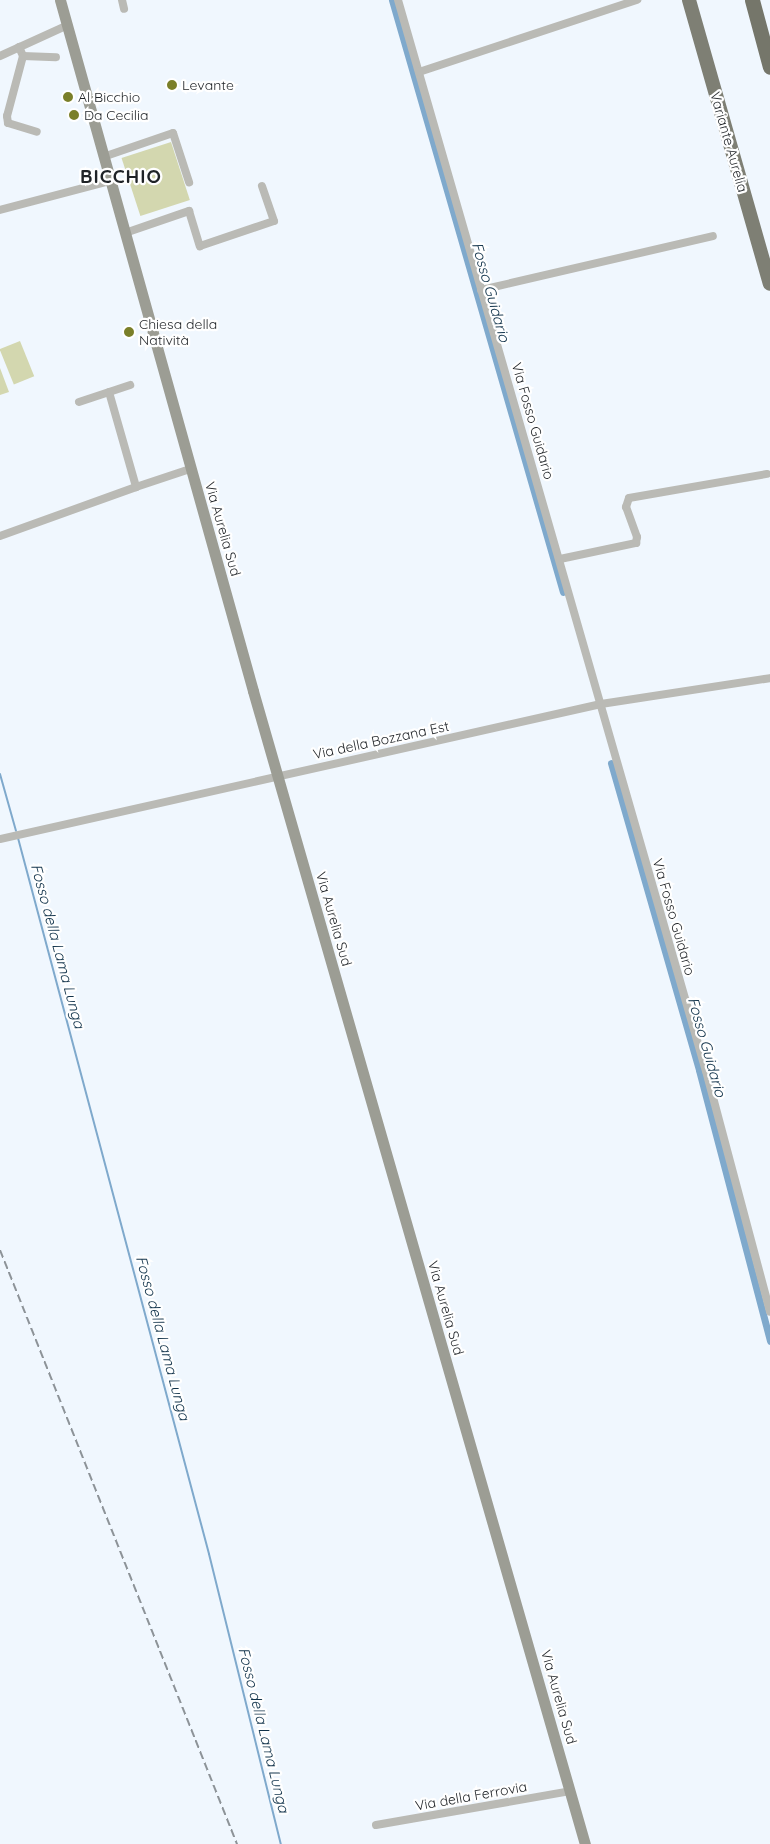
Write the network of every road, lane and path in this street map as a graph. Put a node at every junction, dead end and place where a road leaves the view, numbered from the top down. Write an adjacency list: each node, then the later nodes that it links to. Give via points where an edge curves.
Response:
1 (60, 0): 10 (main road, Via Aurelia Sud)
2 (122, 0): 9 (street)
3 (398, 0): 17 (street, Via Fosso Guidario)
4 (637, 0): 17 (street)
5 (689, 0): 27 (highway, Variante Aurelia)
6 (698, 0): 26 (highway, Variante Aurelia)
7 (752, 0): 16 (highway)
8 (762, 0): 11 (highway)
9 (124, 9)
10 (68, 26): 12 (street); 19 (main road, Via Aurelia Sud)
11 (770, 29)
12 (20, 47): 13 (street); 14 (street)
13 (0, 56)
14 (23, 56): 15 (street); 18 (street, via 7,116 8,123)
15 (56, 57)
16 (770, 67)
17 (419, 72): 28 (street, Via Fosso Guidario)
18 (37, 132)
19 (103, 157): 20 (main road, Via Aurelia Sud); 21 (street, via 173,133)
20 (110, 181): 23 (street); 24 (main road, Via Aurelia Sud)
21 (189, 182)
22 (262, 186): 24 (street, via 274,221 219,240 200,246 189,211)
23 (0, 210)
24 (125, 233): 32 (main road, Via Aurelia Sud)
25 (714, 236): 28 (street)
26 (770, 253)
27 (770, 284)
28 (481, 290): 36 (street, Via Fosso Guidario)
29 (130, 385): 30 (street)
30 (109, 392): 31 (street); 34 (street)
31 (78, 402)
32 (190, 469): 34 (street); 39 (main road, Via Aurelia Sud)
33 (767, 474): 36 (street, via 629,498 626,507 637,537 636,543)
34 (136, 487): 35 (street)
35 (0, 536)
36 (560, 559): 38 (street, Via Fosso Guidario)
37 (770, 678): 38 (street, Via della Bozzana Est)
38 (601, 704): 39 (street, Via della Bozzana Est); 41 (street, Via Fosso Guidario, via 740,1194)
39 (277, 775): 40 (street, Via della Bozzana Est); 42 (main road, Via Aurelia Sud)
40 (0, 838)
41 (770, 1312)
42 (570, 1791): 43 (street, Via della Ferrovia); 44 (main road, Via Aurelia Sud)
43 (376, 1825)
44 (585, 1844)

